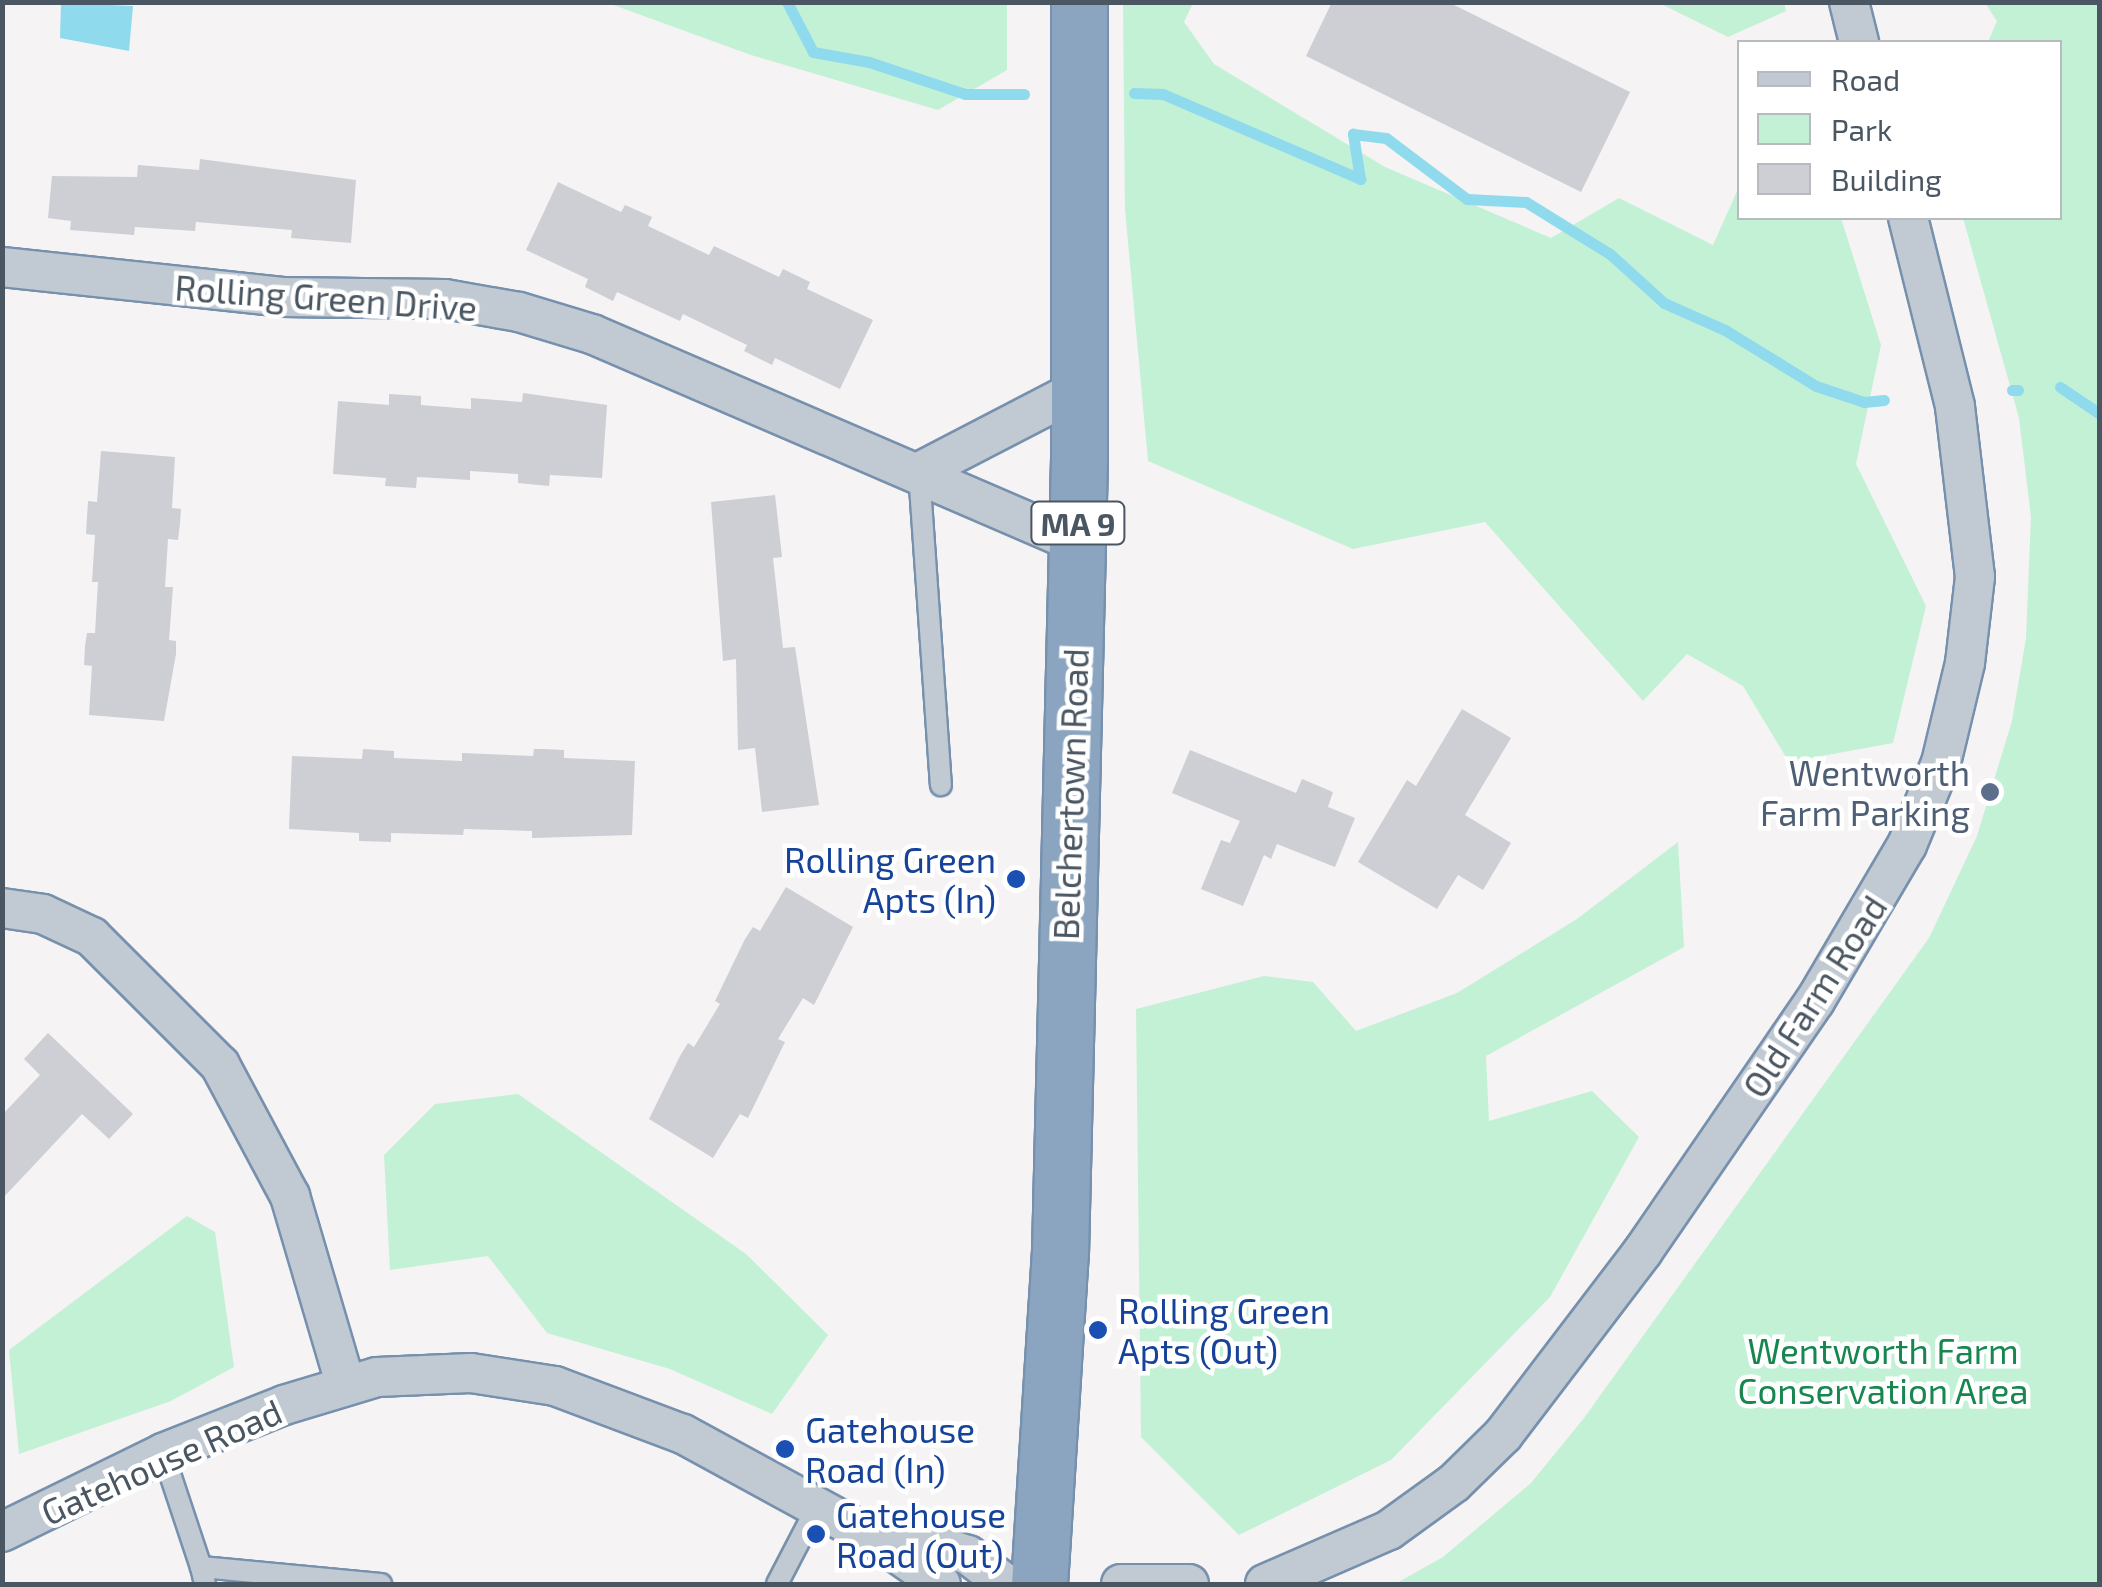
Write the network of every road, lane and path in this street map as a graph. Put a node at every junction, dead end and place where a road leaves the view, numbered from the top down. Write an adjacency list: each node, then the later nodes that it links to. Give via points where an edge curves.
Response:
1 (1079, 2): 6 (highway, Belchertown Road / MA 9)
2 (1849, 2): 3 (street)
3 (1858, 40)
4 (1908, 220): 24 (street, Old Farm Road, via 1954,406 1975,577 1965,662 1945,746 1907,845 1804,1017 1643,1251 1503,1435 1454,1484 1389,1530)
5 (2, 267): 7 (street, Rolling Green Drive, via 282,297 445,298 519,312 592,334)
6 (1080, 389): 7 (street); 8 (highway, Belchertown Road / MA 9)
7 (919, 472): 8 (street, Rolling Green Drive); 9 (lane)
8 (1078, 543): 21 (highway, Belchertown Road / MA 9, via 1060,1253)
9 (941, 786)
10 (2, 908): 11 (street, via 43,914 92,937 220,1065 290,1196)
11 (346, 1386): 12 (street, Gatehouse Road); 13 (street, Gatehouse Road, via 432,1372 555,1386 684,1434)
12 (162, 1453): 14 (street, Gatehouse Road); 16 (lane)
13 (816, 1507): 15 (street, Gatehouse Road); 18 (lane)
14 (2, 1532)
15 (881, 1542): 19 (street, Gatehouse Road); 20 (street, Gatehouse Road, via 937,1544 968,1556)
16 (203, 1576): 17 (lane)
17 (382, 1584)
18 (777, 1584)
19 (942, 1584)
20 (1006, 1584)
21 (1039, 1584)
22 (1121, 1584): 23 (street)
23 (1190, 1584)
24 (1265, 1584)

